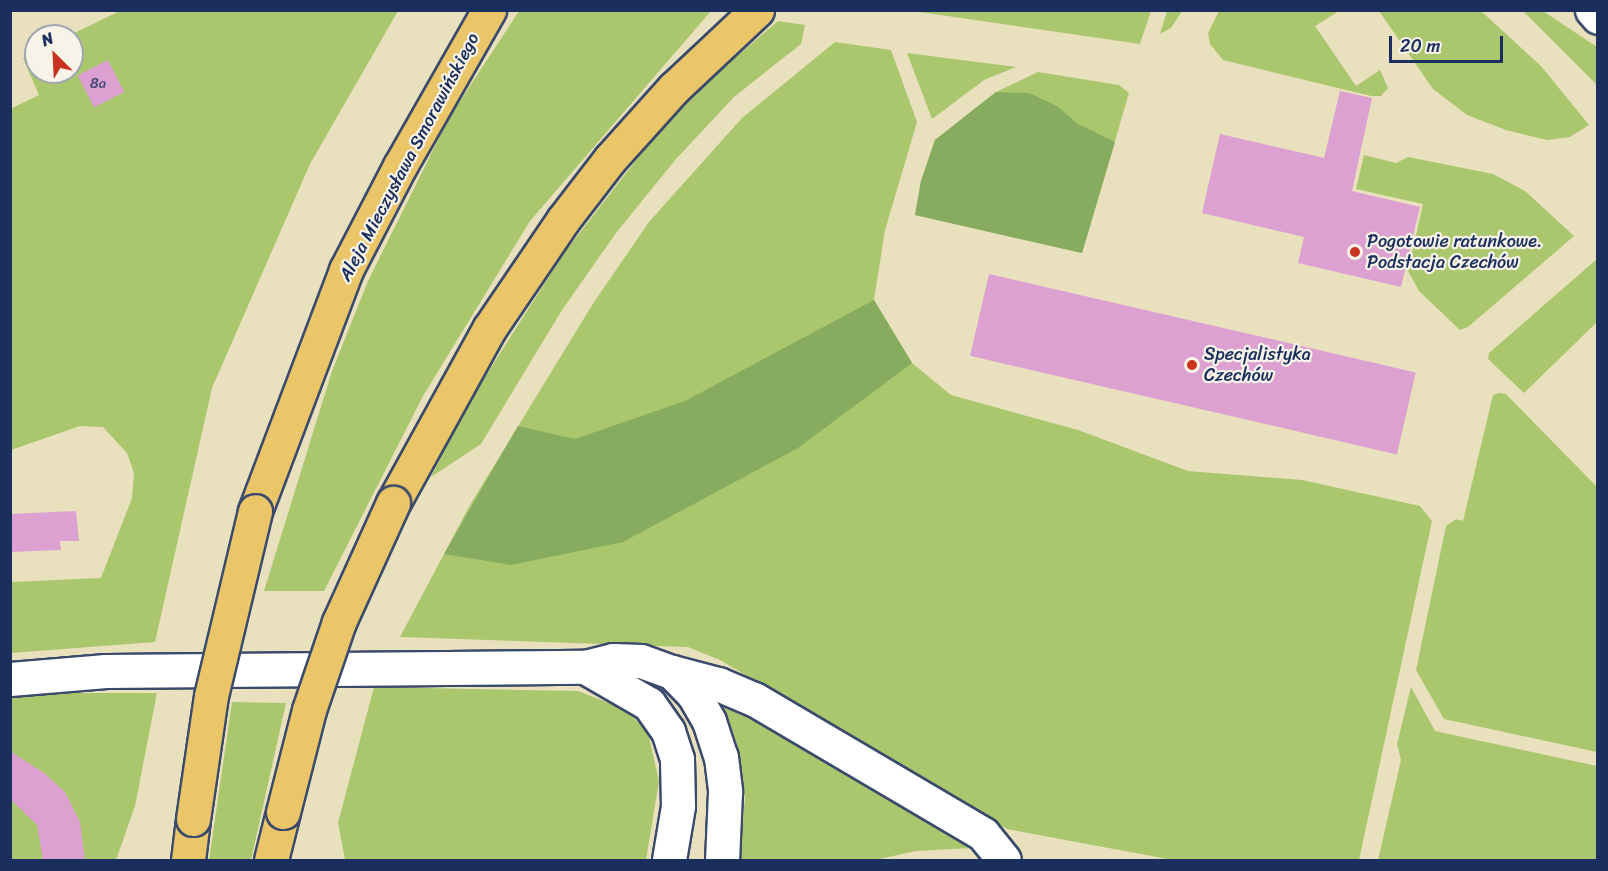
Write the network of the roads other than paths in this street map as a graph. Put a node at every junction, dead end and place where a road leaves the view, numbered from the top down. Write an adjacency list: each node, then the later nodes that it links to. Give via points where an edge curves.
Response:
1 (489, 10): 9 (main road, Aleja Mieczysława Smorawińskiego, bridge, via 430,110 346,270 255,511 211,696)
2 (757, 10): 8 (main road, bridge, via 674,88 610,159 489,329 393,502 339,622 309,710)
3 (1592, 10): 4 (street)
4 (1598, 17)
5 (585, 667): 6 (street, via 613,660 641,661); 7 (street, via 106,671); 10 (street, via 649,704 668,731 677,759 678,806)
6 (672, 672): 11 (street, via 694,695 709,721 721,757 726,824); 12 (street, via 754,699 983,834)
7 (10, 679)
8 (274, 858)
9 (188, 861)
10 (669, 861)
11 (722, 861)
12 (1004, 861)

